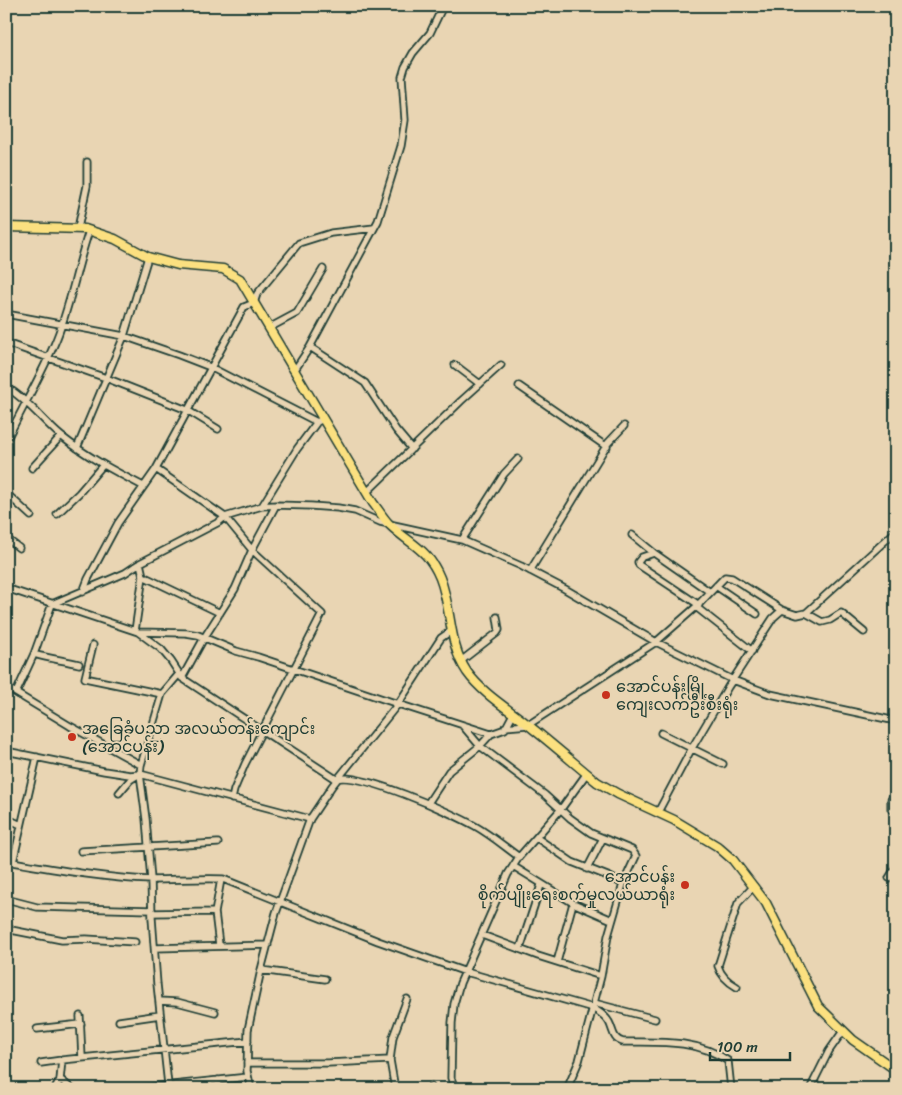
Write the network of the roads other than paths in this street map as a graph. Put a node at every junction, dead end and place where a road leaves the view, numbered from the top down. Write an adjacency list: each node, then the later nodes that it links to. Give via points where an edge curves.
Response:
1 (444, 6): 5 (street, via 430,33 405,67 402,77 405,120 401,146)
2 (87, 162): 4 (street, via 87,186)
3 (6, 227): 4 (main road)
4 (78, 228): 6 (main road)
5 (374, 228): 9 (street, via 331,233 300,243 256,294); 15 (street)
6 (89, 231): 7 (main road, via 115,239); 11 (street)
7 (148, 257): 9 (main road, via 178,265 223,269 240,280); 13 (street)
8 (323, 269): 12 (street, via 297,313)
9 (254, 303): 12 (main road); 19 (street, via 244,307)
10 (6, 314): 11 (street)
11 (61, 326): 13 (street); 16 (street)
12 (269, 328): 20 (main road)
13 (124, 336): 19 (street); 21 (street)
14 (6, 343): 16 (street)
15 (310, 347): 20 (street); 34 (street, via 364,383)
16 (47, 358): 21 (street); 25 (street)
17 (455, 365): 22 (street)
18 (501, 365): 22 (street)
19 (210, 367): 26 (street); 27 (street)
20 (294, 371): 27 (main road)
21 (106, 378): 26 (street); 33 (street)
22 (480, 384): 34 (street)
23 (519, 386): 32 (street)
24 (6, 387): 25 (street)
25 (26, 403): 30 (street); 31 (street)
26 (187, 410): 29 (street); 38 (street)
27 (320, 420): 40 (main road); 43 (street, via 297,449)
28 (624, 426): 32 (street)
29 (218, 429)
30 (61, 436): 33 (street); 37 (street)
31 (6, 441)
32 (607, 446): 56 (street)
33 (77, 448): 36 (street)
34 (412, 449): 40 (street)
35 (518, 459): 51 (street, via 504,474)
36 (103, 465): 39 (street); 44 (street)
37 (32, 468)
38 (156, 469): 39 (street); 46 (street)
39 (143, 486): 60 (street, via 118,523)
40 (366, 492): 47 (main road)
41 (6, 493): 45 (street)
42 (276, 504): 43 (street); 47 (street, via 355,511); 53 (street)
43 (262, 506): 46 (street)
44 (57, 514)
45 (31, 516)
46 (226, 516): 53 (street); 55 (street)
47 (389, 524): 51 (street); 69 (main road, via 423,550 433,563 446,597)
48 (896, 531): 66 (street)
49 (632, 535): 54 (street)
50 (6, 538): 52 (street)
51 (462, 540): 56 (street)
52 (19, 548)
53 (252, 550): 65 (street, via 235,589); 79 (street, via 322,614)
54 (654, 553): 61 (street); 63 (street, via 642,556 639,564)
55 (140, 563): 57 (street); 60 (street, via 126,573)
56 (530, 570): 73 (street)
57 (143, 576): 65 (street); 70 (street)
58 (716, 586): 61 (street); 64 (street, via 729,576); 67 (street)
59 (6, 588): 62 (street)
60 (83, 592): 62 (street)
61 (710, 592): 63 (street)
62 (52, 604): 70 (street); 76 (street)
63 (698, 606): 73 (street); 75 (street)
64 (782, 610): 66 (street, via 797,615); 75 (street, via 773,618)
65 (220, 612): 72 (street)
66 (806, 613): 71 (street, via 822,622 842,613)
67 (757, 614)
68 (496, 617): 77 (street, via 497,633)
69 (451, 631): 77 (main road); 85 (street, via 441,638)
70 (137, 632): 72 (street, via 186,633); 80 (street, via 160,649)
71 (864, 632)
72 (204, 638): 79 (street); 80 (street)
73 (656, 642): 81 (street); 88 (street)
74 (93, 645): 84 (street, via 85,678)
75 (752, 651): 81 (street)
76 (34, 654): 78 (street); 83 (street)
77 (461, 661): 86 (main road, via 474,681)
78 (79, 664)
79 (294, 669): 85 (street); 91 (street)
80 (180, 676): 84 (street); 91 (street)
81 (733, 680): 87 (street, via 770,694); 95 (street)
82 (6, 687): 83 (street)
83 (16, 693): 99 (street)
84 (162, 694): 99 (street)
85 (398, 704): 89 (street); 102 (street)
86 (513, 714): 88 (main road); 90 (street)
87 (896, 721)
88 (528, 725): 90 (street); 100 (main road)
89 (462, 726): 93 (street); 94 (street)
90 (506, 727): 93 (street)
91 (262, 730): 102 (street, via 336,778); 105 (street)
92 (661, 733): 95 (street)
93 (492, 734): 94 (street)
94 (480, 746): 106 (street, via 449,771); 107 (street)
95 (692, 748): 98 (street); 108 (street)
96 (6, 750): 97 (street)
97 (37, 757): 101 (street, via 104,771); 112 (street)
98 (723, 764)
99 (141, 765): 101 (street)
100 (587, 773): 107 (street); 108 (main road, via 618,794)
101 (140, 774): 104 (street); 105 (street); 116 (street)
102 (340, 777): 106 (street, via 361,780); 111 (street)
103 (896, 792): 109 (street, via 890,805)
104 (119, 793)
105 (232, 799): 111 (street)
106 (428, 803): 118 (street, via 476,827)
107 (561, 809): 113 (street); 114 (street, via 590,833)
108 (658, 812): 128 (main road, via 717,846)
109 (896, 812)
110 (6, 818): 112 (street)
111 (310, 819): 130 (street)
112 (21, 825): 119 (street)
113 (537, 838): 118 (street); 122 (street)
114 (603, 838): 122 (street); 126 (street, via 635,852)
115 (218, 843): 116 (street)
116 (148, 846): 117 (street); 125 (street)
117 (81, 851)
118 (519, 857): 120 (street)
119 (10, 862): 125 (street)
120 (512, 866): 127 (street); 136 (street)
121 (896, 867): 123 (street)
122 (587, 869): 126 (street)
123 (889, 878)
124 (221, 879): 125 (street); 130 (street); 133 (street)
125 (151, 880): 132 (street)
126 (623, 884): 134 (street)
127 (541, 885): 131 (street); 141 (street)
128 (754, 886): 147 (street, via 738,902 718,966 728,982); 158 (main road, via 766,903 818,1006)
129 (6, 899): 132 (street, via 37,907)
130 (280, 902): 139 (street); 144 (street)
131 (573, 903): 134 (street); 142 (street)
132 (152, 912): 133 (street); 140 (street)
133 (215, 913): 138 (street)
134 (612, 920): 145 (street)
135 (6, 929): 137 (street, via 62,940)
136 (482, 935): 141 (street); 144 (street)
137 (135, 942)
138 (219, 945): 139 (street); 140 (street)
139 (268, 945): 143 (street)
140 (155, 948): 149 (street)
141 (520, 949): 142 (street)
142 (557, 962): 145 (street)
143 (261, 970): 146 (street); 159 (street)
144 (466, 972): 150 (street); 179 (street, via 454,1004 452,1023 451,1078)
145 (601, 976): 150 (street)
146 (325, 979)
147 (737, 987)
148 (407, 1000): 163 (street, via 393,1037)
149 (159, 1001): 151 (street, via 177,1002); 152 (street)
150 (593, 1005): 154 (street); 180 (street, via 579,1061); 181 (street, via 603,1014 618,1041 670,1042 726,1060)
151 (214, 1012)
152 (160, 1015): 155 (street); 160 (street)
153 (80, 1016): 156 (street)
154 (655, 1019)
155 (119, 1021)
156 (81, 1024): 157 (street); 161 (street)
157 (37, 1029)
158 (843, 1031): 166 (main road); 182 (street)
159 (248, 1041): 160 (street); 165 (street)
160 (164, 1050): 161 (street); 170 (street)
161 (82, 1058): 162 (street)
162 (62, 1060): 164 (street); 168 (street)
163 (390, 1060): 165 (street); 178 (street)
164 (41, 1063)
165 (247, 1063): 167 (street)
166 (896, 1070)
167 (248, 1077): 169 (street); 177 (street)
168 (60, 1078): 173 (street); 174 (street)
169 (218, 1080): 171 (street); 176 (street)
170 (168, 1085): 171 (street); 172 (street)
171 (182, 1086)
172 (146, 1088): 175 (street)
173 (55, 1089)
174 (72, 1089)
175 (135, 1089)
176 (219, 1089)
177 (251, 1089)
178 (395, 1089)
179 (455, 1089)
180 (567, 1089)
181 (731, 1089)
182 (810, 1089)

